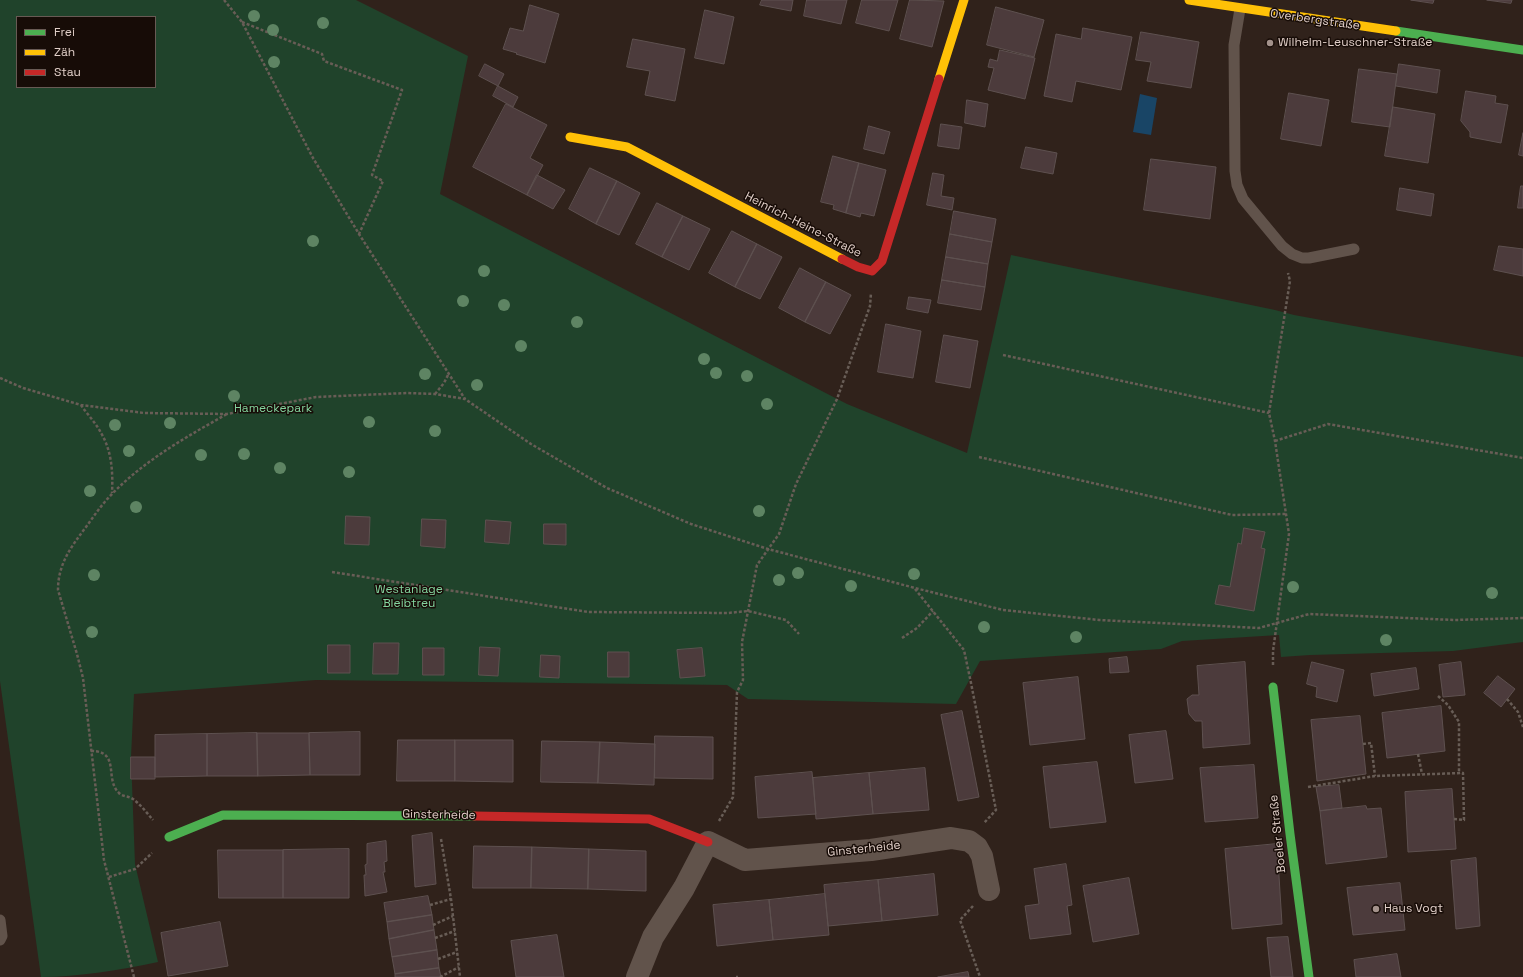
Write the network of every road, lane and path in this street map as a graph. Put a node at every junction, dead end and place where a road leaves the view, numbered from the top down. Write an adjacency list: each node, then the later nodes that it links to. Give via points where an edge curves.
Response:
1 (224, 0): 5 (path)
2 (964, 0): 11 (street, Heinrich-Heine-Straße, via 882,261)
3 (1189, 0): 4 (street, Overbergstraße)
4 (1247, 6): 6 (street, Overbergstraße); 9 (lane, via 1234,46 1235,172 1243,200)
5 (242, 22): 8 (path, via 313,158); 8 (path, via 322,54 324,60 402,90 372,175 383,181)
6 (1523, 50)
7 (570, 137): 11 (street, Heinrich-Heine-Straße, via 627,147 858,267)
8 (359, 234): 13 (path)
9 (1282, 246): 10 (lane, via 1302,258); 18 (path, via 1290,281)
10 (1354, 249)
11 (872, 271): 25 (path, via 870,306 837,399 796,484 778,534)
12 (1002, 355): 18 (path)
13 (449, 373): 15 (path); 16 (path)
14 (0, 378): 17 (path, via 23,388)
15 (435, 394): 16 (path); 19 (path, via 316,397)
16 (465, 399): 25 (path, via 531,444 607,488 691,524)
17 (81, 405): 19 (path, via 144,413); 23 (path, via 102,433 109,453 113,473)
18 (1269, 413): 20 (path)
19 (228, 414): 23 (path, via 165,450)
20 (1275, 441): 22 (path, via 1328,424); 24 (path)
21 (979, 457): 24 (path, via 1232,515)
22 (1523, 458)
23 (112, 494): 39 (path, via 72,545 58,579 58,590 83,678)
24 (1286, 514): 31 (path, via 1289,534)
25 (768, 549): 27 (path); 28 (path, via 757,565)
26 (332, 572): 28 (path, via 588,612)
27 (915, 588): 29 (path); 31 (path, via 1003,610 1092,619 1259,628)
28 (748, 611): 32 (path, via 786,620); 49 (path, via 742,642 743,680 737,692 733,797)
29 (933, 611): 33 (path, via 917,628); 48 (path, via 964,650 996,810)
30 (1523, 618): 31 (path, via 1455,620 1309,614)
31 (1276, 623): 34 (path, via 1272,651)
32 (799, 634)
33 (902, 638)
34 (1273, 687): 44 (street, Boeler Straße)
35 (1438, 696): 42 (path, via 1448,705 1459,722)
36 (1507, 699): 37 (path, via 1518,712)
37 (1523, 727)
38 (1363, 744): 43 (path, via 1371,743)
39 (91, 751): 47 (path, via 106,754 118,792 132,798); 51 (path, via 104,860)
40 (1418, 754): 41 (path)
41 (1422, 774): 42 (path); 43 (path)
42 (1459, 774): 46 (path, via 1463,773 1464,820)
43 (1375, 776): 44 (path)
44 (1286, 791): 69 (street, Boeler Straße)
45 (437, 815): 47 (street, Ginsterheide, via 223,815); 49 (street, Ginsterheide, via 649,819); 53 (path)
46 (1454, 819)
47 (170, 837)
48 (969, 841): 49 (street, Ginsterheide, via 951,838 871,850 744,860); 52 (street, via 977,847 982,856)
49 (708, 842): 67 (street, via 684,888 653,937)
50 (135, 869): 51 (path)
51 (109, 877): 64 (path)
52 (989, 890): 68 (path, via 960,920)
53 (451, 899): 54 (path); 55 (path)
54 (430, 905)
55 (453, 916): 57 (path); 58 (path)
56 (0, 920): 60 (lane)
57 (433, 925)
58 (455, 931): 59 (path); 61 (path)
59 (435, 938)
60 (0, 940)
61 (457, 952): 62 (path); 63 (path)
62 (438, 959)
63 (459, 967): 65 (path); 66 (path)
64 (134, 977)
65 (440, 977)
66 (460, 977)
67 (637, 977)
68 (980, 977)
69 (1309, 977)

